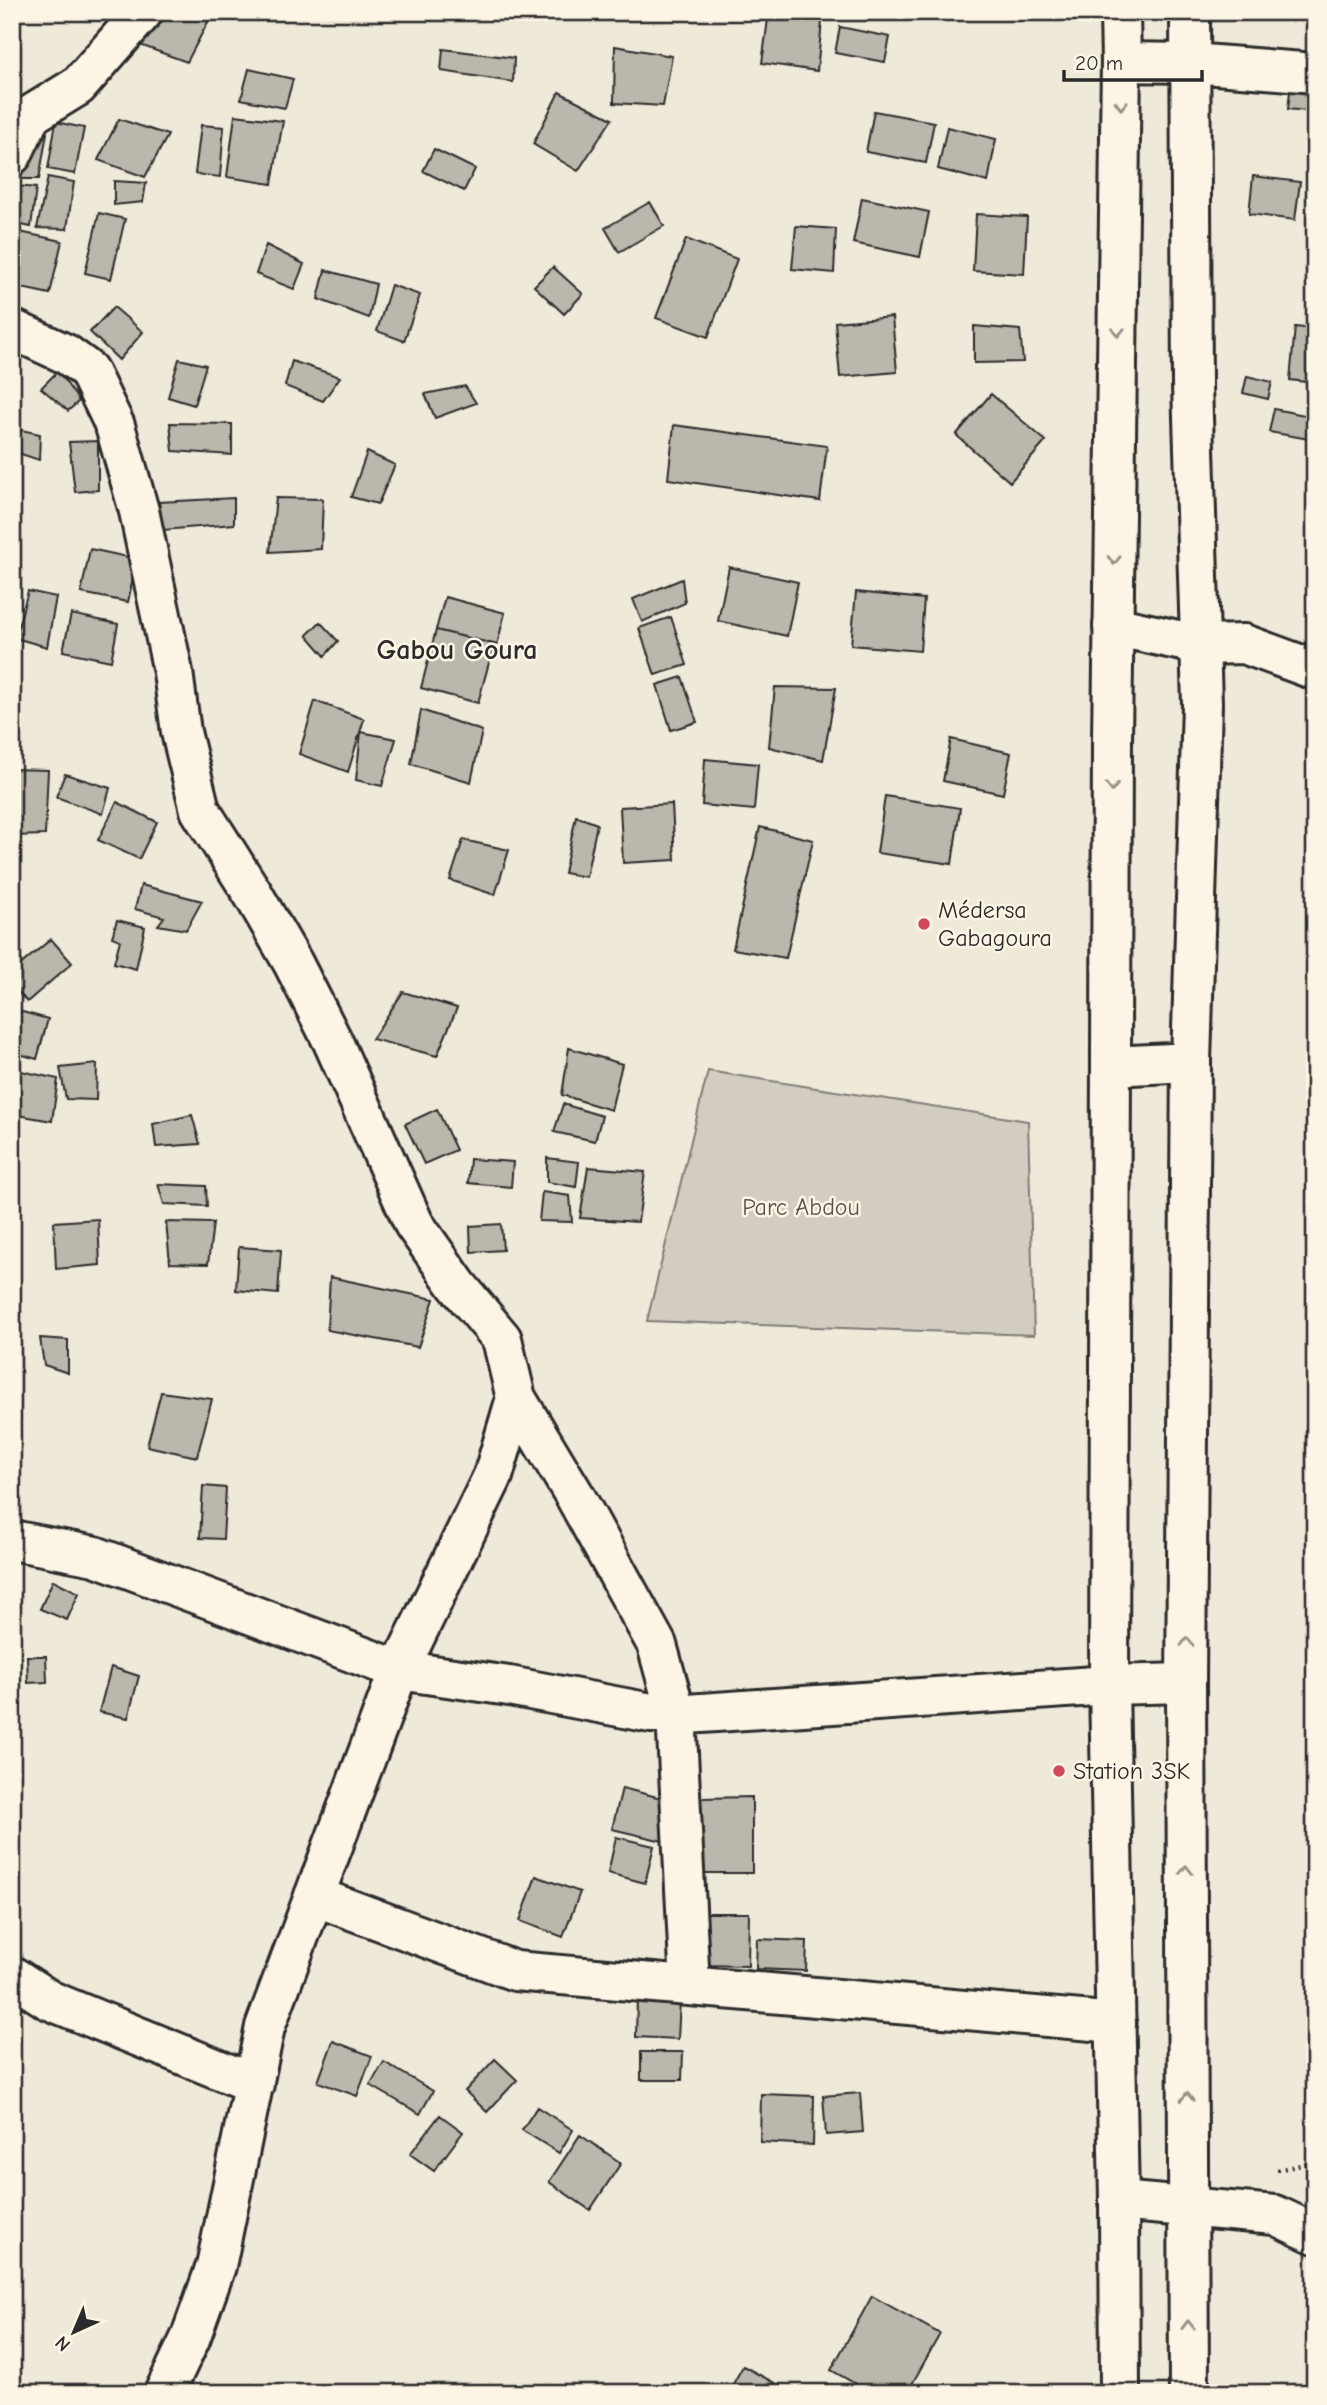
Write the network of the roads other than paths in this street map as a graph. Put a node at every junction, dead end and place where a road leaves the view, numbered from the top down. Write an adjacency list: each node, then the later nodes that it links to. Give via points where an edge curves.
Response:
1 (143, 12): 7 (street, via 78,86 31,115)
2 (1120, 12): 4 (street)
3 (1190, 12): 5 (street)
4 (1121, 62): 5 (street); 9 (street, one-way to 9)
5 (1191, 63): 6 (street); 10 (street, via 1192,385)
6 (1315, 74)
7 (12, 155)
8 (12, 328): 14 (street, via 88,370 115,426 139,511 200,810 266,917 327,1031 414,1224 502,1339)
9 (1113, 626): 10 (street); 13 (street, one-way to 13)
10 (1201, 645): 11 (street, via 1244,644); 12 (street)
11 (1315, 670)
12 (1191, 1062): 13 (street); 17 (street, one-way to 12)
13 (1111, 1066): 18 (street)
14 (516, 1398): 16 (street, via 493,1476); 19 (street, via 657,1645)
15 (12, 1540): 16 (street, via 95,1556)
16 (399, 1670): 19 (street, via 651,1713); 20 (street)
17 (1186, 1683): 18 (street); 26 (street, one-way to 17)
18 (1109, 1685): 19 (street); 23 (street)
19 (676, 1713): 22 (street)
20 (314, 1896): 22 (street, via 516,1971); 24 (street, via 265,2027)
21 (12, 1976): 24 (street, via 49,2000)
22 (690, 1986): 23 (street)
23 (1116, 2023): 25 (street)
24 (254, 2084): 28 (street, via 216,2266 190,2339)
25 (1119, 2201): 26 (street); 29 (street)
26 (1187, 2207): 27 (street, via 1275,2215); 30 (street, one-way to 26)
27 (1315, 2234)
28 (164, 2393)
29 (1120, 2393)
30 (1189, 2393)

